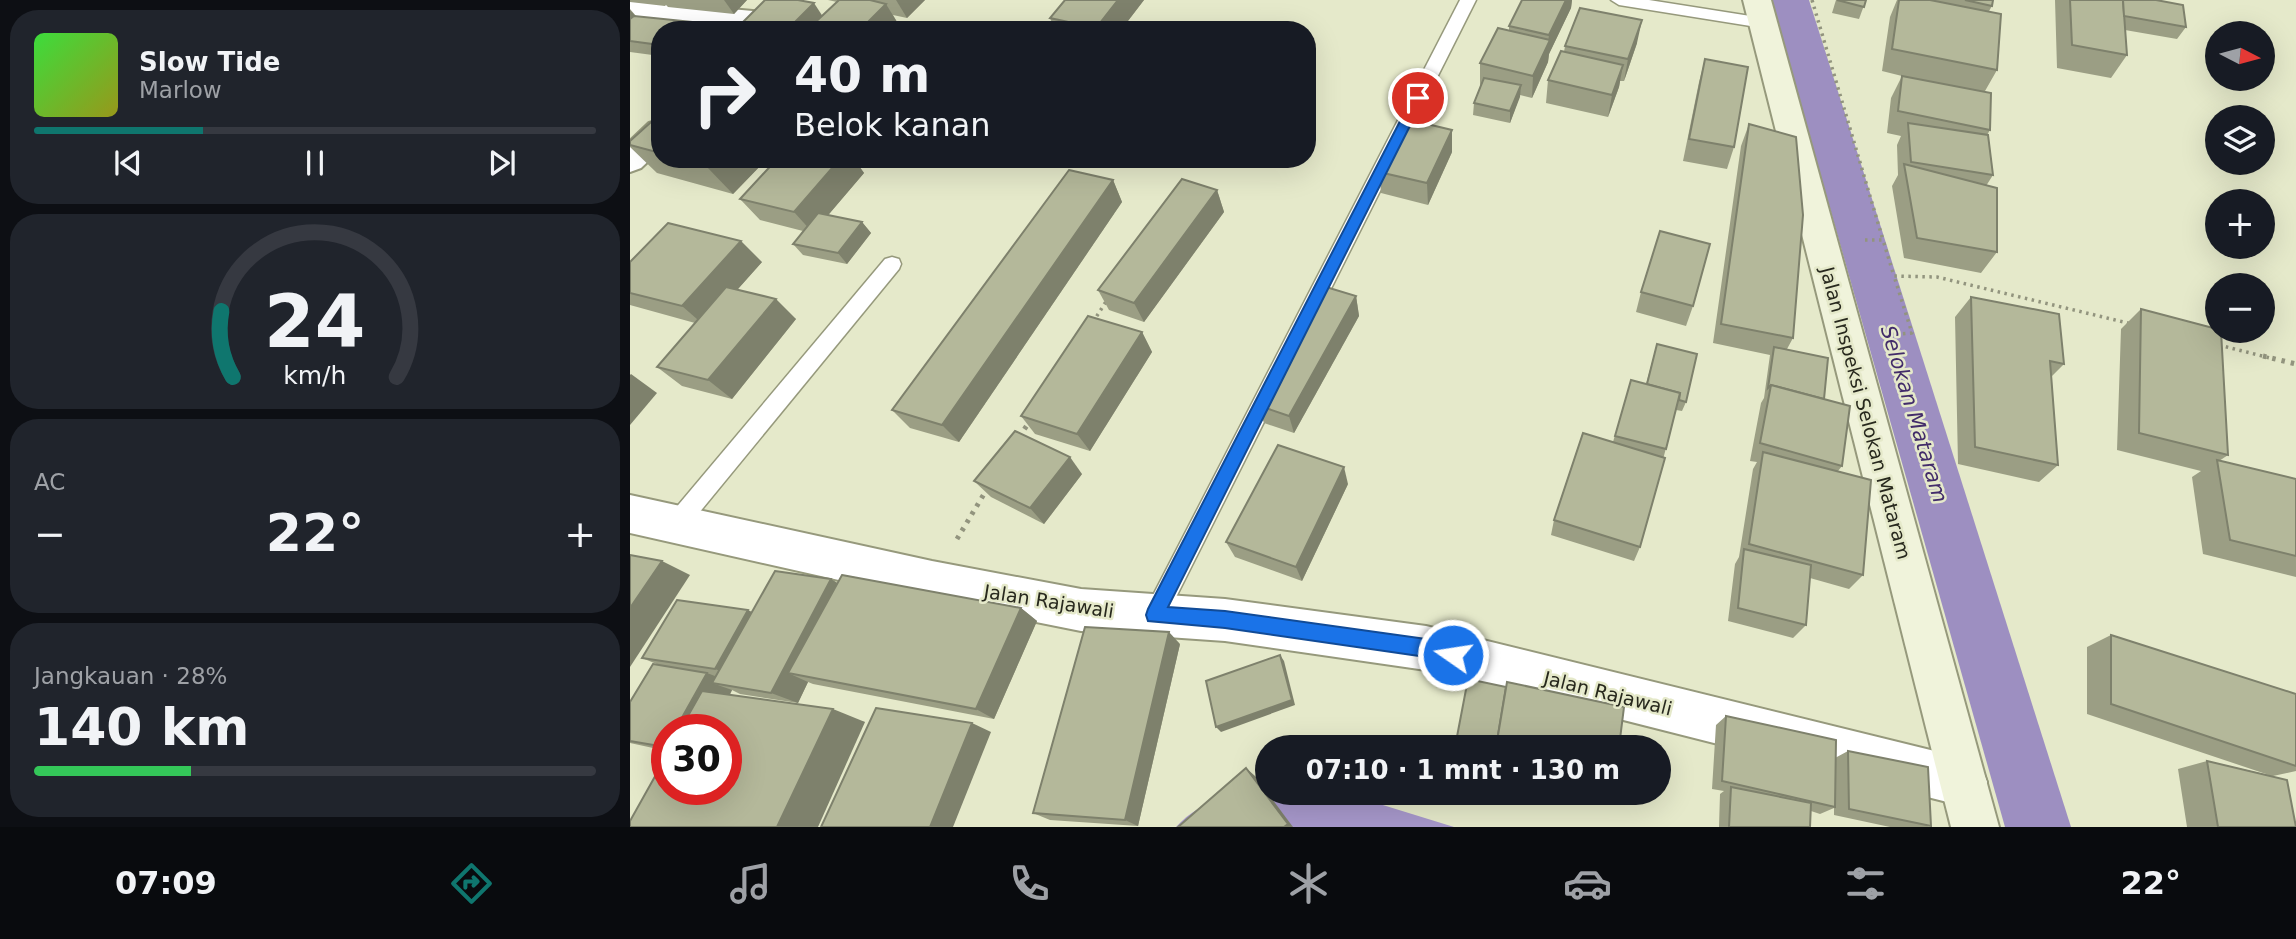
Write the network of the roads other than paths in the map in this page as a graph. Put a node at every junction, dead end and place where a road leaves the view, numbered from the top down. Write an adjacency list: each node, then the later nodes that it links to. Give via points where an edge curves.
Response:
1 (787, 0): 7 (street)
2 (1468, 0): 13 (lane)
3 (1619, 0): 5 (lane)
4 (630, 7): 6 (street)
5 (1760, 12): 14 (main road, Jalan Inspeksi Selokan Mataram)
6 (732, 21)
7 (765, 21)
8 (651, 140): 9 (street)
9 (630, 160)
10 (892, 264): 12 (lane)
11 (630, 514): 12 (street, Jalan Rajawali)
12 (677, 523): 13 (street, Jalan Rajawali, via 1080,610)
13 (1155, 615): 14 (street, Jalan Rajawali, via 1426,648)
14 (1963, 782): 15 (main road, Jalan Inspeksi Selokan Mataram)
15 (1975, 827)

